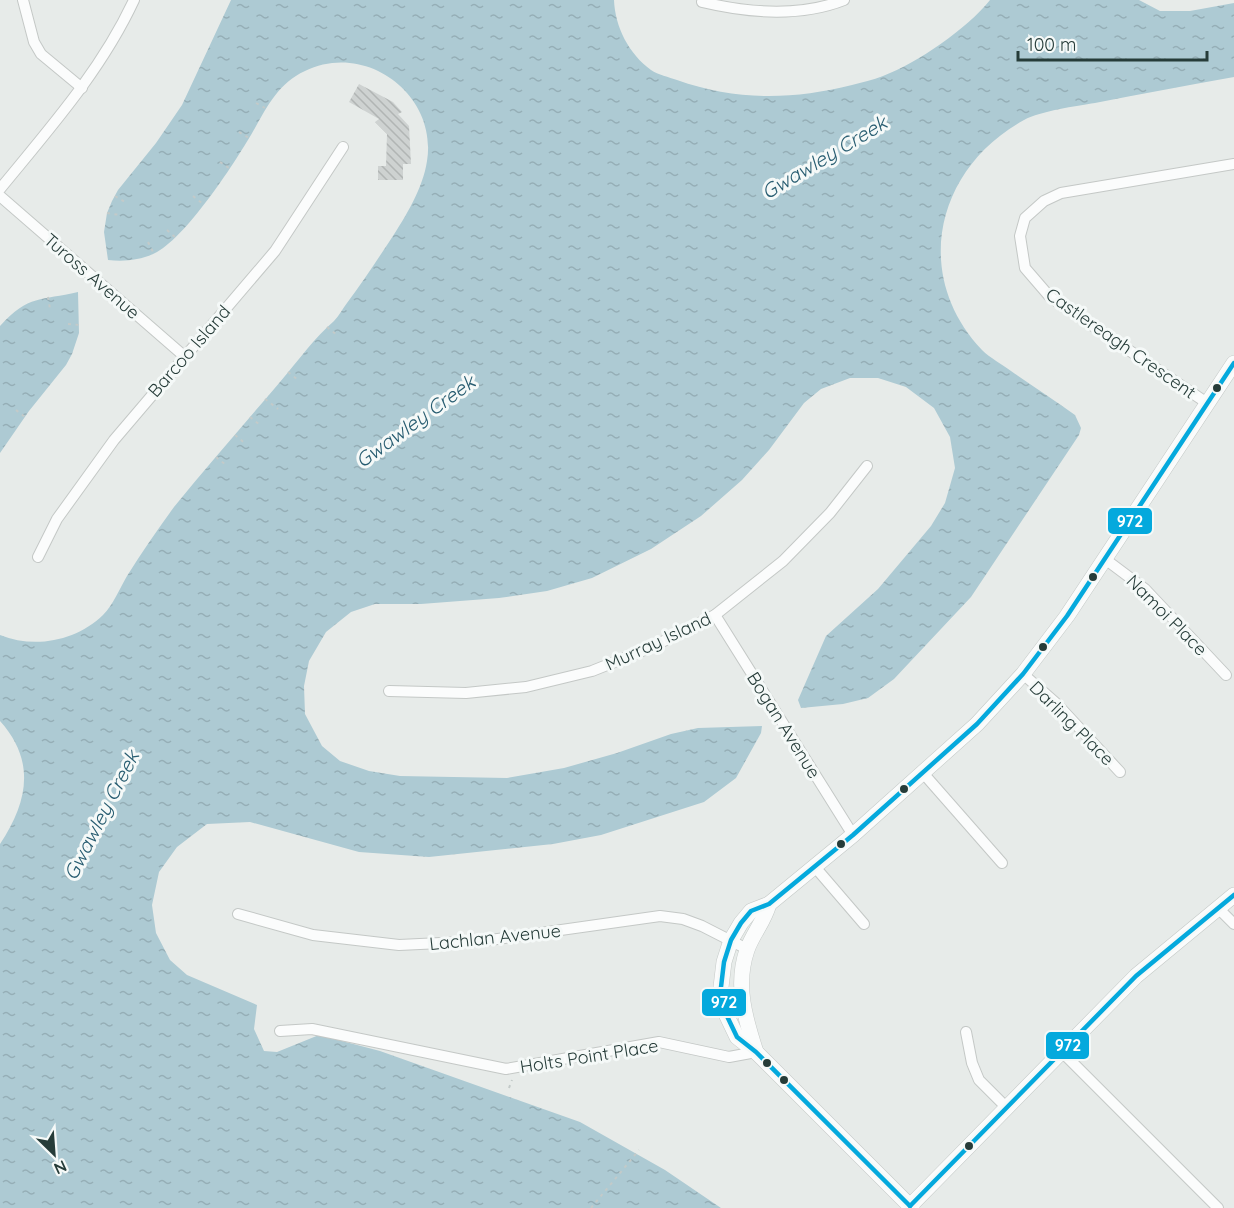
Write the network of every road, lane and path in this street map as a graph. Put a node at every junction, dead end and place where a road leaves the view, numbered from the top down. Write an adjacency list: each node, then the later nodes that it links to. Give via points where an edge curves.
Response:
1 (23, 0): 5 (street, via 41,54)
2 (134, 0): 5 (street, via 119,33)
3 (844, 0): 4 (street, via 781,13 735,10)
4 (702, 2)
5 (82, 88): 14 (street)
6 (256, 103): 7 (path)
7 (266, 108)
8 (239, 132): 9 (path)
9 (249, 138)
10 (342, 147): 32 (street, Barcoo Island, via 275,252)
11 (220, 162): 13 (path)
12 (1234, 164): 37 (street, Castlereagh Crescent, via 1061,193 1044,201 1025,218 1020,236 1025,268 1050,297)
13 (229, 168)
14 (0, 189)
15 (0, 196): 32 (street, Tuross Avenue)
16 (115, 196): 18 (path)
17 (193, 196): 19 (path)
18 (125, 202)
19 (203, 204)
20 (107, 213): 21 (path)
21 (120, 215)
22 (168, 230): 23 (path)
23 (176, 238)
24 (148, 242): 25 (path)
25 (154, 254)
26 (48, 297): 27 (path)
27 (50, 309)
28 (68, 324): 29 (path)
29 (80, 325)
30 (327, 327): 31 (path)
31 (337, 335)
32 (184, 356): 48 (street, Barcoo Island, via 86,478 57,519)
33 (1234, 363): 37 (street)
34 (288, 372): 35 (path)
35 (298, 380)
36 (265, 399): 38 (path)
37 (1207, 403): 49 (street)
38 (278, 409)
39 (16, 410): 40 (path)
40 (25, 417)
41 (250, 417): 42 (path)
42 (260, 426)
43 (235, 435): 44 (path)
44 (246, 444)
45 (216, 457): 46 (path)
46 (226, 465)
47 (867, 466): 50 (street, Murray Island, via 830,513 783,561)
48 (38, 557)
49 (1105, 559): 51 (street); 52 (street, Namoi Place, via 1145,590)
50 (715, 615): 53 (street, Murray Island, via 652,647 592,671 526,687 466,693); 56 (street, Bogan Avenue)
51 (1023, 674): 54 (street, Darling Place, via 1058,704); 55 (street)
52 (1226, 675)
53 (389, 691)
54 (1120, 772)
55 (923, 774): 56 (street); 57 (street)
56 (853, 835): 58 (street)
57 (1002, 863)
58 (815, 867): 60 (street); 63 (street)
59 (1234, 894): 61 (street)
60 (769, 904): 65 (street, via 751,912); 66 (street)
61 (1218, 908): 64 (street); 70 (street, via 1136,976)
62 (238, 914): 65 (street, Lachlan Avenue, via 313,935 399,945 483,942 660,916 683,919)
63 (864, 924)
64 (1234, 924)
65 (731, 940): 66 (street, Lachlan Avenue); 69 (street, via 722,971 723,1001 737,1037)
66 (747, 949): 69 (street, via 741,990)
67 (280, 1031): 69 (street, Holts Point Place, via 312,1029 506,1070 659,1042 729,1057)
68 (966, 1032): 71 (street, via 979,1080)
69 (756, 1052): 73 (street)
70 (1062, 1052): 71 (street); 75 (street)
71 (1006, 1108): 73 (street)
72 (639, 1150): 74 (path)
73 (911, 1207)
74 (591, 1208)
75 (1218, 1208)

